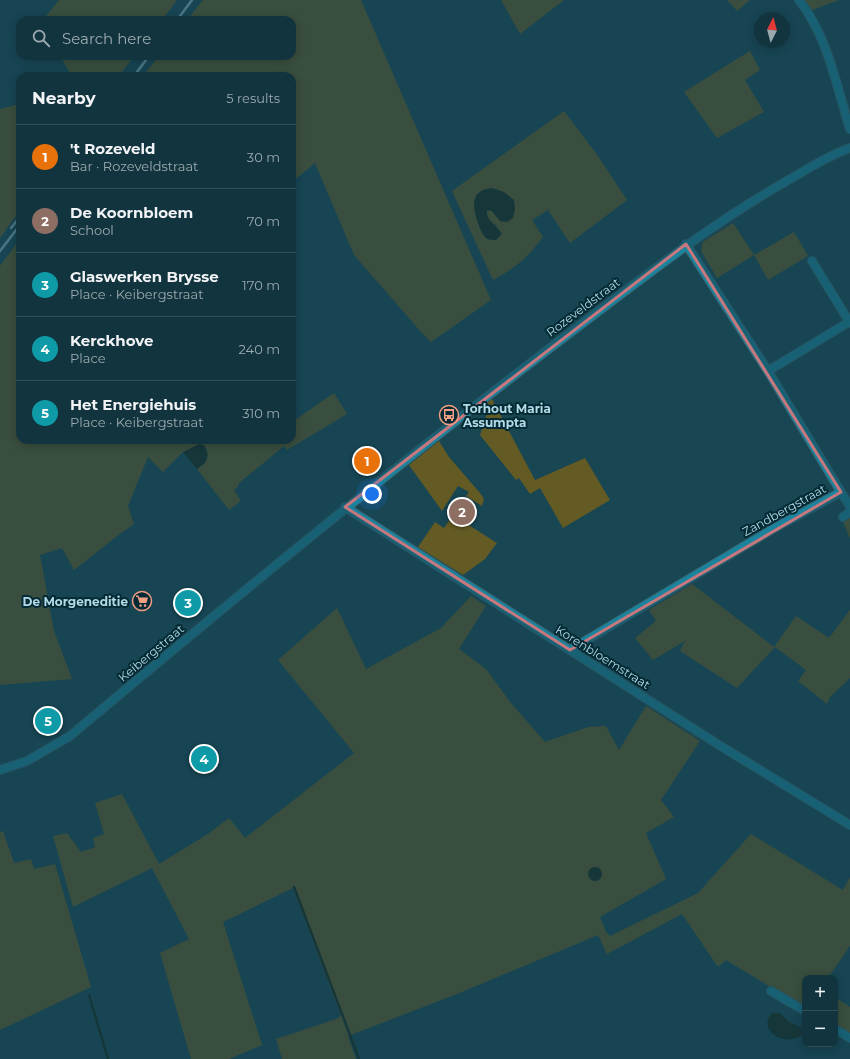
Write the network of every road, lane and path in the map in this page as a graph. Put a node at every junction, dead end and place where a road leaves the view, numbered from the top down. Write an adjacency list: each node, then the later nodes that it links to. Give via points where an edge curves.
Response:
1 (799, 0): 2 (street, via 824,44)
2 (850, 129)
3 (850, 148): 4 (street, Rozeveldstraat, via 830,156 769,191)
4 (686, 244): 7 (street, Zandbergstraat); 10 (street, Rozeveldstraat, via 485,396)
5 (812, 261): 6 (street)
6 (849, 322): 7 (street)
7 (768, 372): 8 (street, Zandbergstraat)
8 (841, 492): 9 (street); 11 (street, Zandbergstraat, via 773,529)
9 (850, 506)
10 (345, 507): 11 (street, Korenbloemstraat); 12 (street, Keibergstraat, via 70,736 27,761)
11 (570, 650): 13 (street, Korenbloemstraat)
12 (0, 770)
13 (850, 825)
14 (771, 991): 15 (street)
15 (802, 1009)
16 (838, 1031): 17 (street)
17 (850, 1038)

